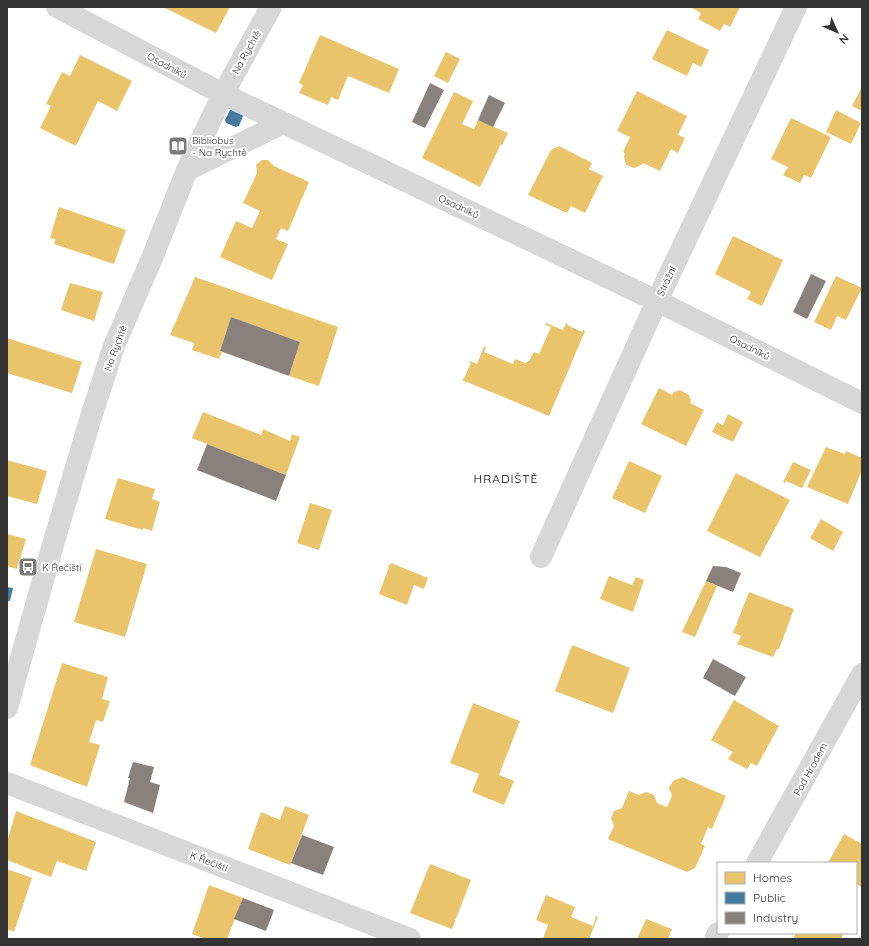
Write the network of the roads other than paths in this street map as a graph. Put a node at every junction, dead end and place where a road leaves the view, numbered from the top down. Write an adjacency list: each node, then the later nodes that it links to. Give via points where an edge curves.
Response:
1 (57, 7): 4 (street, Osadníků)
2 (271, 7): 4 (street, Na Rychtě)
3 (796, 7): 7 (street, Strážní)
4 (223, 94): 5 (street, Osadníků); 6 (street, Na Rychtě)
5 (283, 123): 6 (street); 7 (street, Osadníků)
6 (187, 170): 11 (street, Na Rychtě, via 114,346 50,555)
7 (657, 300): 8 (street, Osadníků); 9 (street, Strážní)
8 (862, 403)
9 (541, 558)
10 (862, 674): 13 (street, Pod Hradem)
11 (7, 708)
12 (7, 783): 14 (street, K Řečišti)
13 (758, 862)
14 (410, 939)

